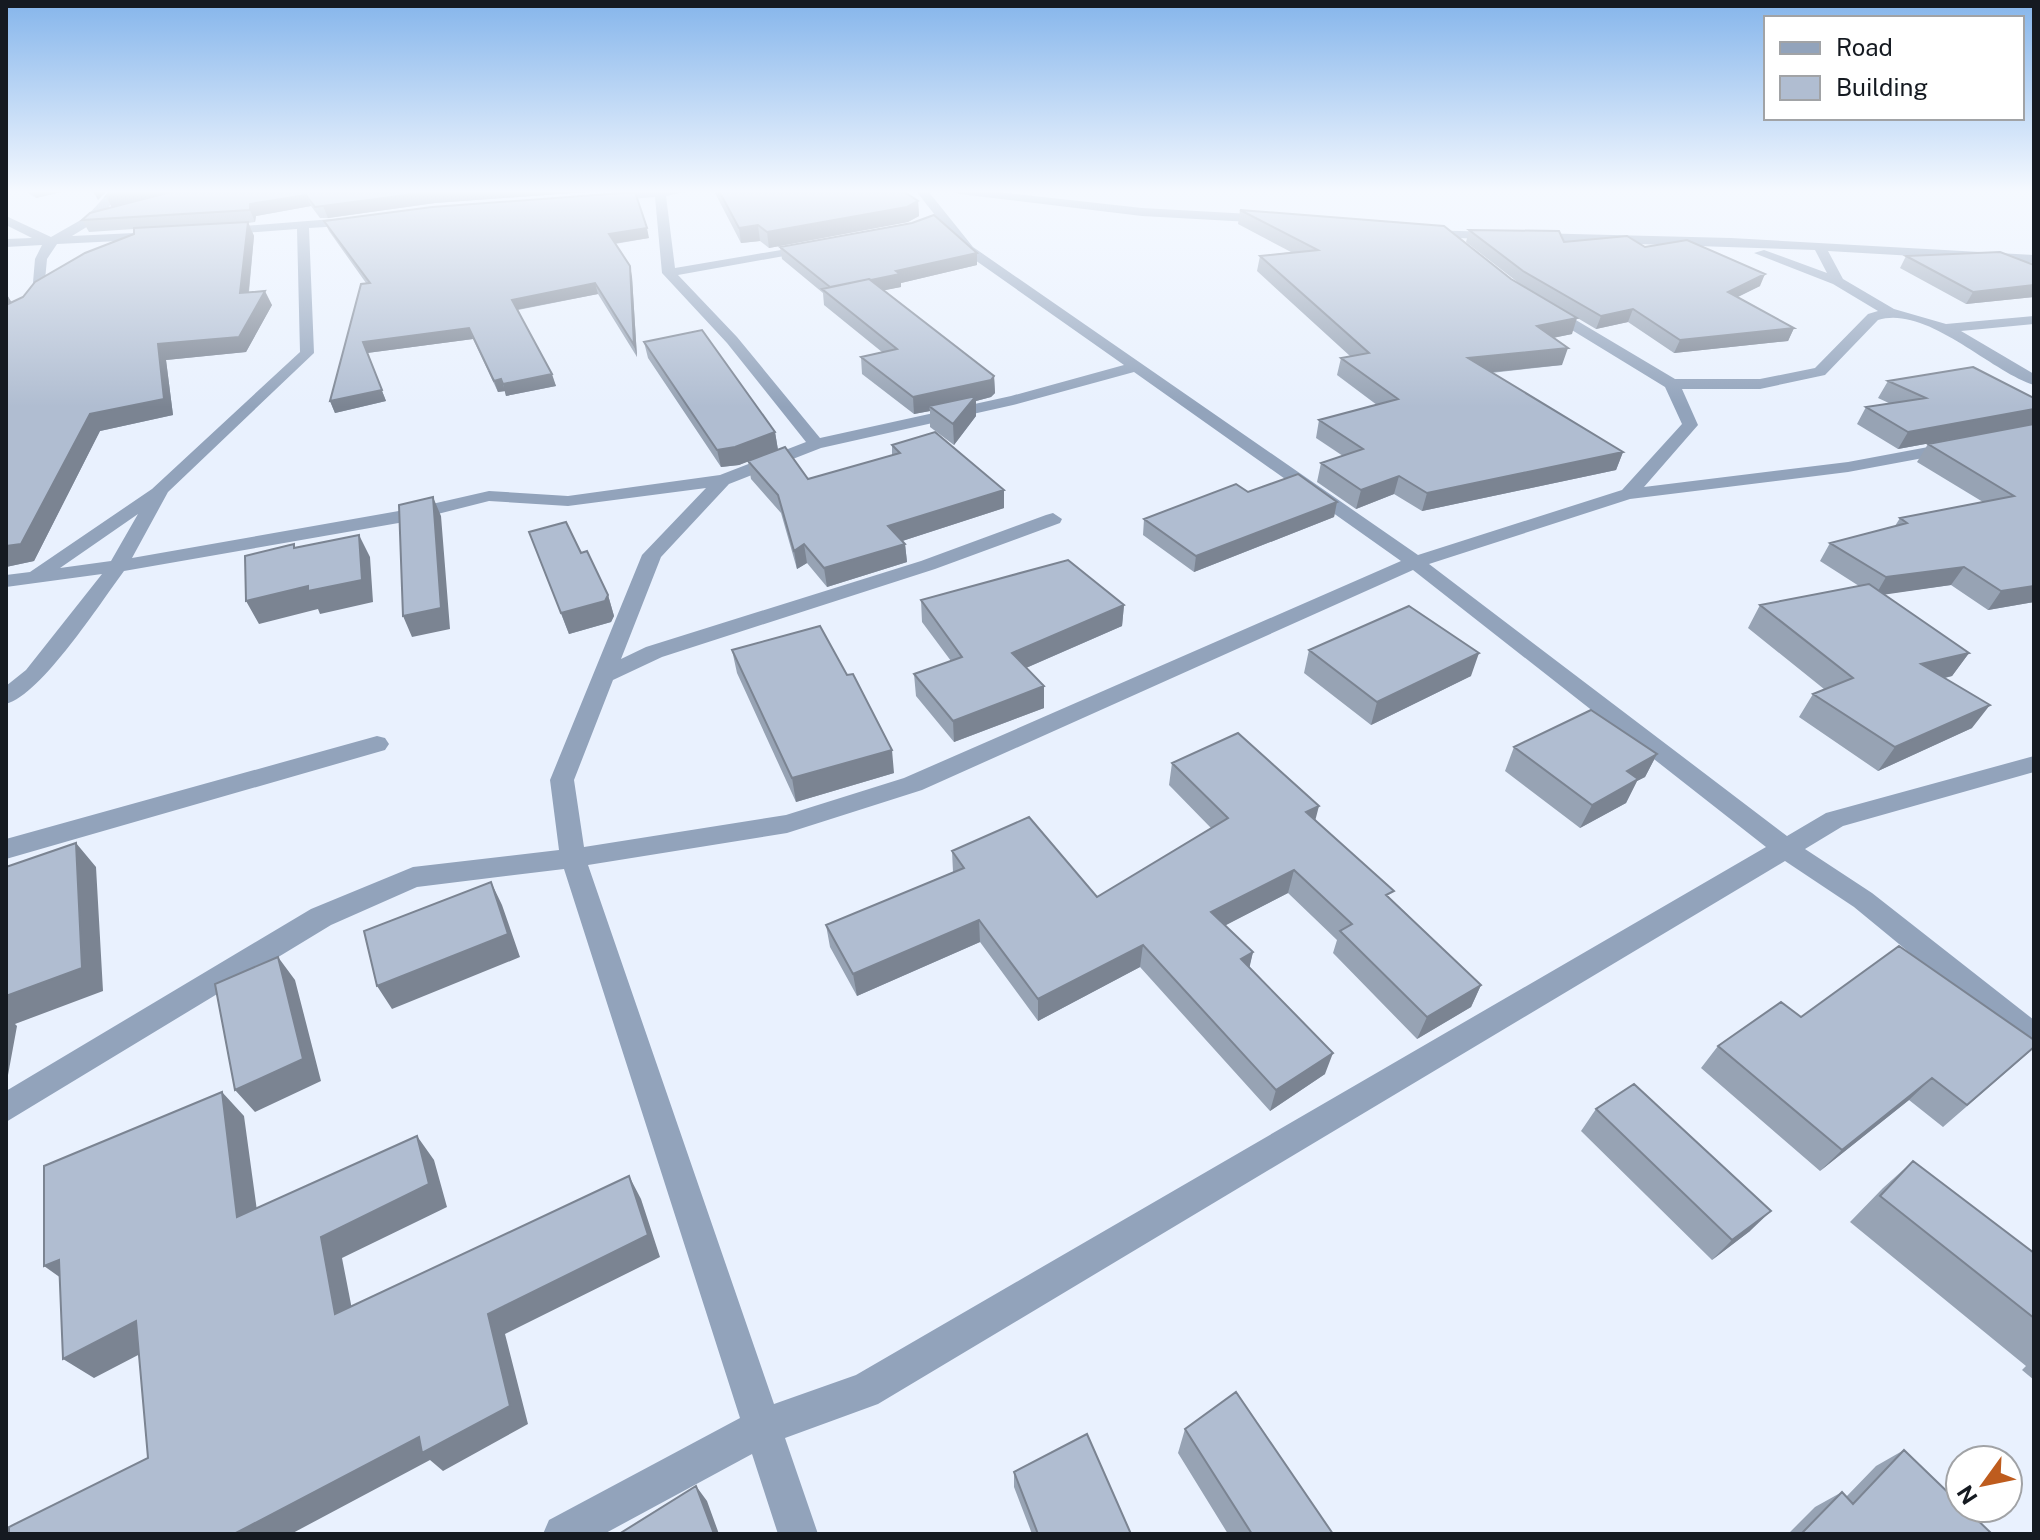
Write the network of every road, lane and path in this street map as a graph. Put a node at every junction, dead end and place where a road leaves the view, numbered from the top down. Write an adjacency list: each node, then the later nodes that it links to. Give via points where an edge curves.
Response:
1 (40, 263): 11 (street, via 42,288)
2 (304, 263): 21 (street, via 307,353)
3 (668, 263): 8 (street)
4 (724, 263): 8 (street)
5 (987, 263): 15 (street)
6 (1788, 263): 9 (street)
7 (1828, 263): 9 (street)
8 (669, 273): 19 (street, via 732,340)
9 (1838, 281): 12 (street)
10 (1535, 302): 17 (street)
11 (26, 306)
12 (1889, 312): 14 (street); 17 (street, via 1873,317 1820,372 1760,384)
13 (2034, 320): 14 (street)
14 (1946, 328): 16 (street)
15 (1135, 367): 19 (street); 24 (street)
16 (2034, 380)
17 (1672, 384): 22 (street, via 1690,425)
18 (1972, 443): 22 (street, via 1848,467)
19 (816, 444): 20 (street)
20 (723, 480): 25 (street, via 568,501 489,496 410,515); 28 (street, via 652,555)
21 (161, 489): 25 (street); 26 (street)
22 (1628, 494): 24 (street)
23 (1053, 519): 28 (street, via 928,565 654,652)
24 (1415, 562): 32 (street); 34 (street, via 913,784 787,824)
25 (118, 566): 26 (street); 29 (street, via 34,675)
26 (33, 578): 27 (street)
27 (6, 581)
28 (605, 675): 34 (street, via 562,780)
29 (6, 697)
30 (377, 744): 33 (street)
31 (2034, 764): 32 (street, via 1835,819)
32 (1785, 848): 35 (street, via 1863,900); 37 (street, via 865,1391)
33 (6, 849)
34 (573, 858): 36 (street, via 413,877 321,917); 37 (street)
35 (2034, 1037)
36 (6, 1108)
37 (762, 1427): 38 (street); 39 (street)
38 (563, 1534)
39 (798, 1534)

